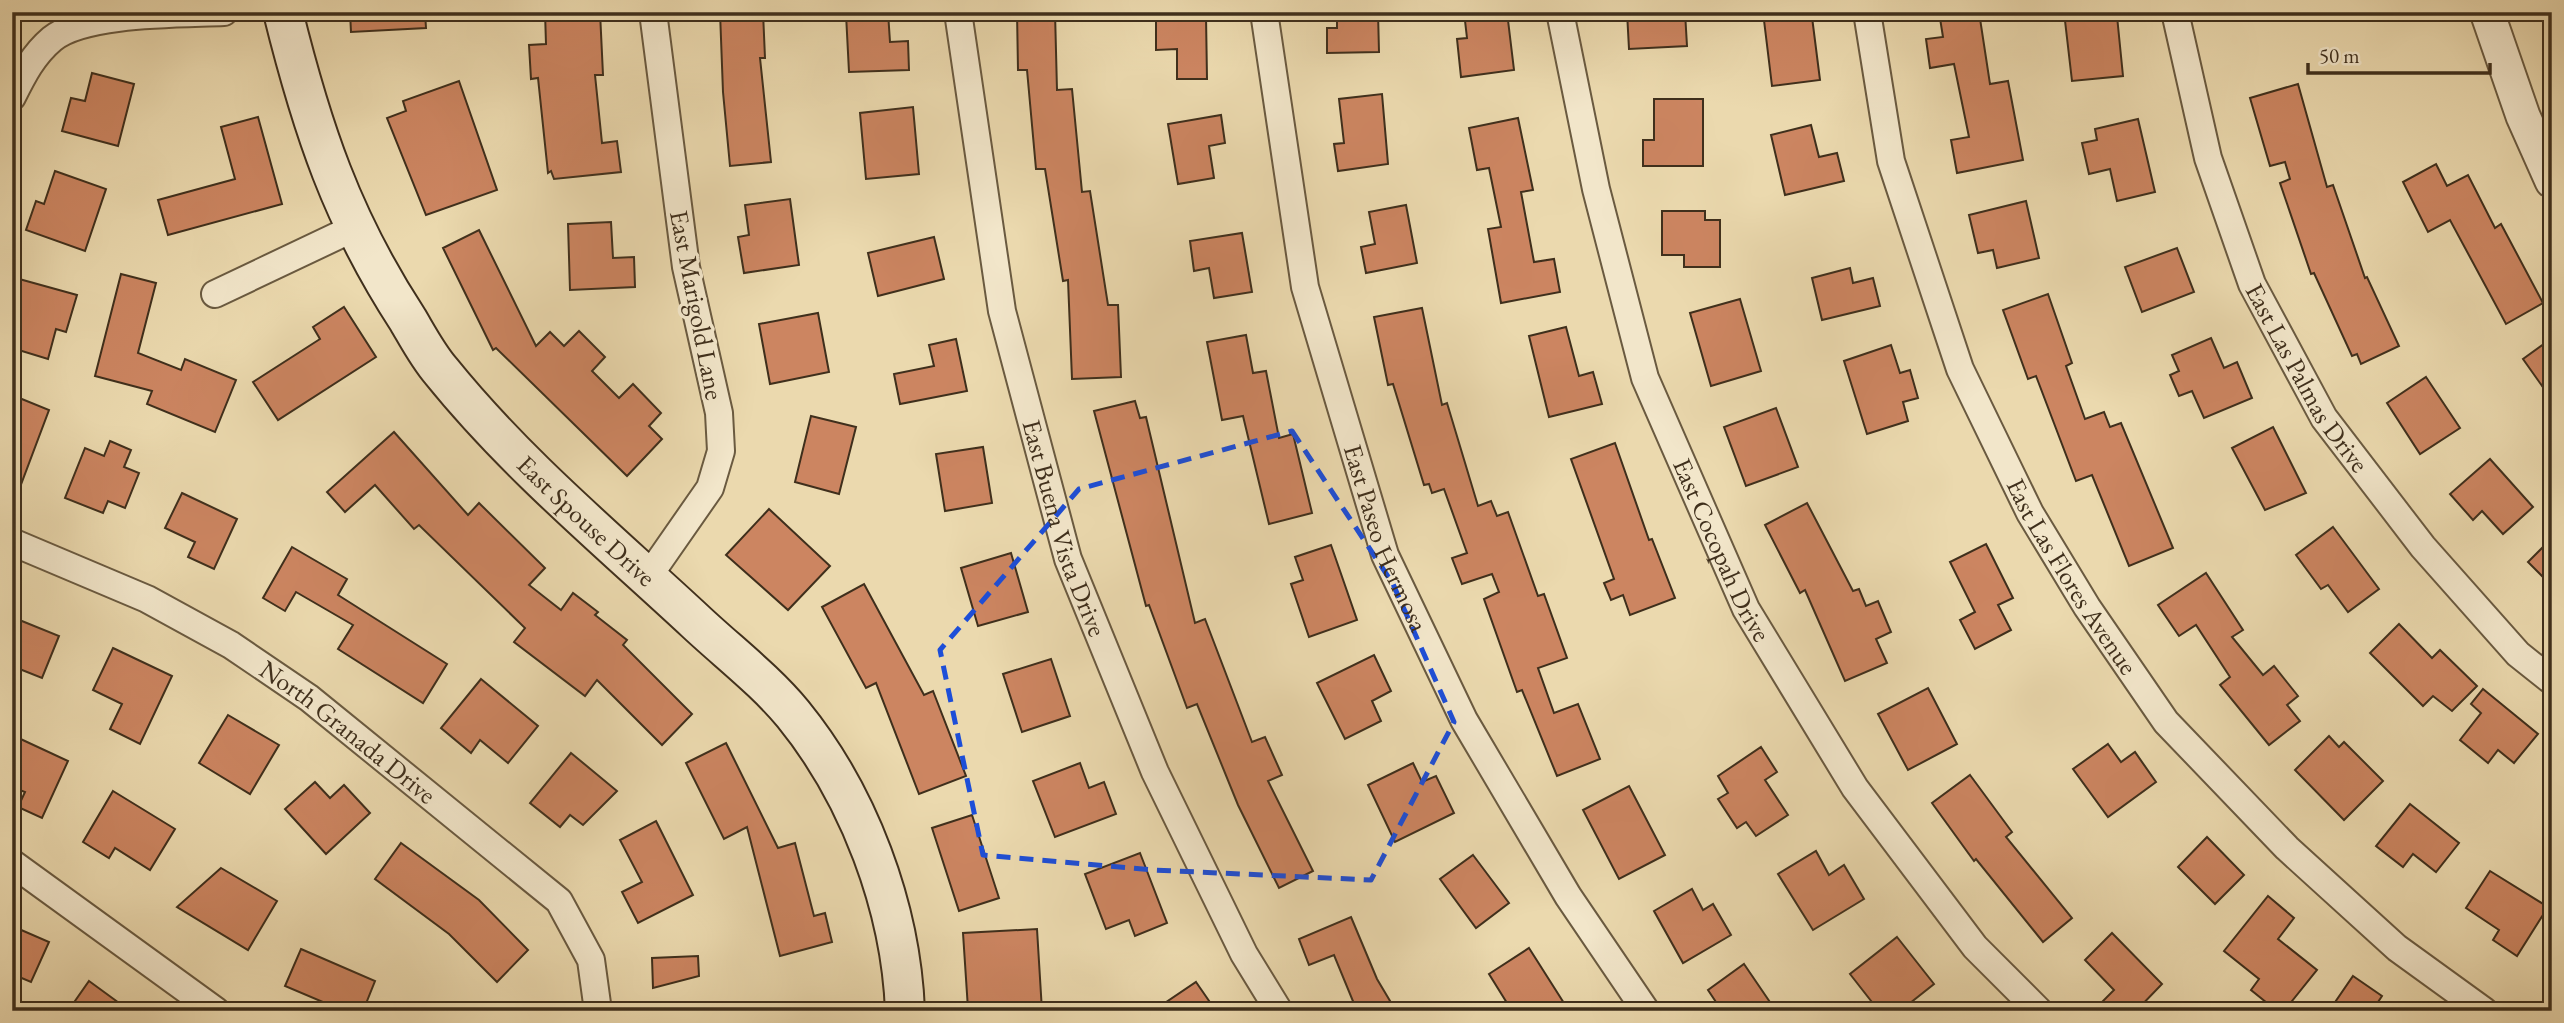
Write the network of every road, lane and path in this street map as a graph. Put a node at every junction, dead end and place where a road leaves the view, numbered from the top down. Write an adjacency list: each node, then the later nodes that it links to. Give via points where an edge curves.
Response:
1 (224, 12): 10 (street, via 96,21 54,37 27,66)
2 (284, 12): 12 (main road, East Spouse Drive, via 326,163)
3 (653, 12): 15 (street, East Marigold Lane, via 686,267 719,412 721,452 710,488)
4 (958, 12): 21 (street, East Buena Vista Drive, via 1002,311 1068,559 1155,772 1244,954)
5 (1264, 12): 22 (street, East Paseo Hermosa, via 1305,287 1385,555 1464,720 1568,896)
6 (1560, 12): 23 (street, East Cocopah Drive, via 1596,189 1644,378 1746,609 1855,788 1975,947)
7 (1867, 12): 24 (street, East Las Flores Avenue, via 1891,161 1960,369 2030,513 2087,607 2166,722 2278,838 2398,948)
8 (2175, 12): 16 (street, East Las Palmas Drive, via 2208,158 2252,284 2324,418 2423,547 2518,654)
9 (2487, 12): 11 (street, via 2523,116)
10 (12, 97)
11 (2552, 181)
12 (354, 228): 13 (street); 15 (main road, East Spouse Drive, via 439,369 520,459)
13 (215, 293)
14 (12, 542): 19 (street, North Granada Drive, via 148,599 231,645 320,706 559,901 591,960)
15 (648, 577): 20 (main road, East Spouse Drive, via 793,714 842,786 879,878 903,964)
16 (2552, 681)
17 (12, 863): 18 (street)
18 (216, 1011)
19 (598, 1011)
20 (905, 1011)
21 (1279, 1011)
22 (1646, 1011)
23 (2039, 1011)
24 (2484, 1011)

